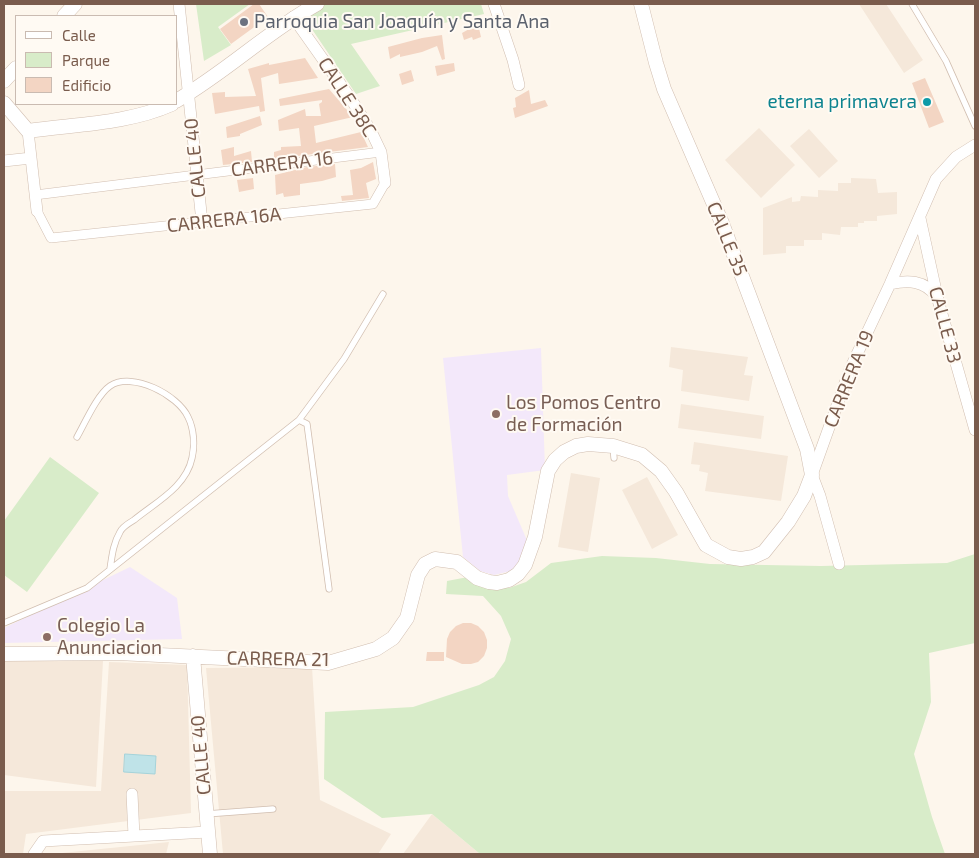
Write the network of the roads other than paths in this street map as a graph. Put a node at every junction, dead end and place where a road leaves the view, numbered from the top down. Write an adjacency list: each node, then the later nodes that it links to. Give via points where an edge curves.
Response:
1 (75, 4): 7 (street)
2 (179, 4): 9 (street, CALLE 40)
3 (317, 4): 8 (street)
4 (494, 4): 12 (street)
5 (642, 4): 36 (street, CALLE 35, via 664,89 722,223 807,450)
6 (912, 4): 17 (lane, via 946,61)
7 (65, 15)
8 (293, 17): 13 (street); 20 (street, CALLE 38C, via 351,99)
9 (180, 43): 13 (street, CALLE 40)
10 (15, 69): 11 (street)
11 (4, 81)
12 (518, 85)
13 (189, 94): 14 (street); 23 (street, CALLE 40)
14 (178, 100)
15 (4, 103): 18 (street)
16 (170, 105): 18 (street, via 119,119)
17 (975, 126)
18 (28, 131): 21 (street)
19 (975, 145): 27 (street, CARRERA 19, via 956,157 936,179)
20 (380, 152): 23 (street, CARRERA 16); 24 (street, CALLE 38C)
21 (31, 158): 22 (street); 25 (street)
22 (4, 161)
23 (197, 175): 25 (street, CARRERA 16); 28 (street, CALLE 40)
24 (385, 183): 28 (street, CARRERA 16A, via 373,204)
25 (35, 195): 26 (street)
26 (37, 211): 28 (street, CARRERA 16A, via 51,238)
27 (920, 218): 29 (street, CARRERA 19); 31 (street, CALLE 33)
28 (202, 222)
29 (890, 284): 31 (street, via 917,282 928,287); 36 (street, CARRERA 19, via 850,369)
30 (383, 294): 33 (lane, via 344,359)
31 (938, 300): 32 (street, CALLE 33)
32 (972, 406): 34 (street, CALLE 33)
33 (299, 420): 38 (lane); 39 (lane, via 307,424)
34 (975, 430)
35 (76, 437): 38 (lane, via 102,393 111,385 125,381 136,381 172,398 188,415 194,433 192,458 184,479 120,530 112,551)
36 (812, 475): 37 (street); 42 (street, CARRERA 21, via 800,504 764,552 741,559 728,557 706,545 676,492 661,471 642,455 613,452 588,444 576,446 555,460 548,471 535,536 525,565 509,580 489,582 477,578 457,562 435,559 425,564 418,575 407,618 393,638 376,649 328,662)
37 (839, 564)
38 (110, 569): 40 (lane, via 86,588)
39 (330, 589)
40 (4, 623)
41 (4, 654): 42 (street, CARRERA 21)
42 (193, 656): 45 (street, CALLE 40)
43 (132, 794): 47 (street)
44 (273, 809): 45 (lane)
45 (206, 814): 46 (street, CALLE 40)
46 (208, 832): 47 (street); 49 (street, CALLE 40)
47 (134, 836): 48 (street, via 43,842)
48 (34, 854)
49 (210, 854)

